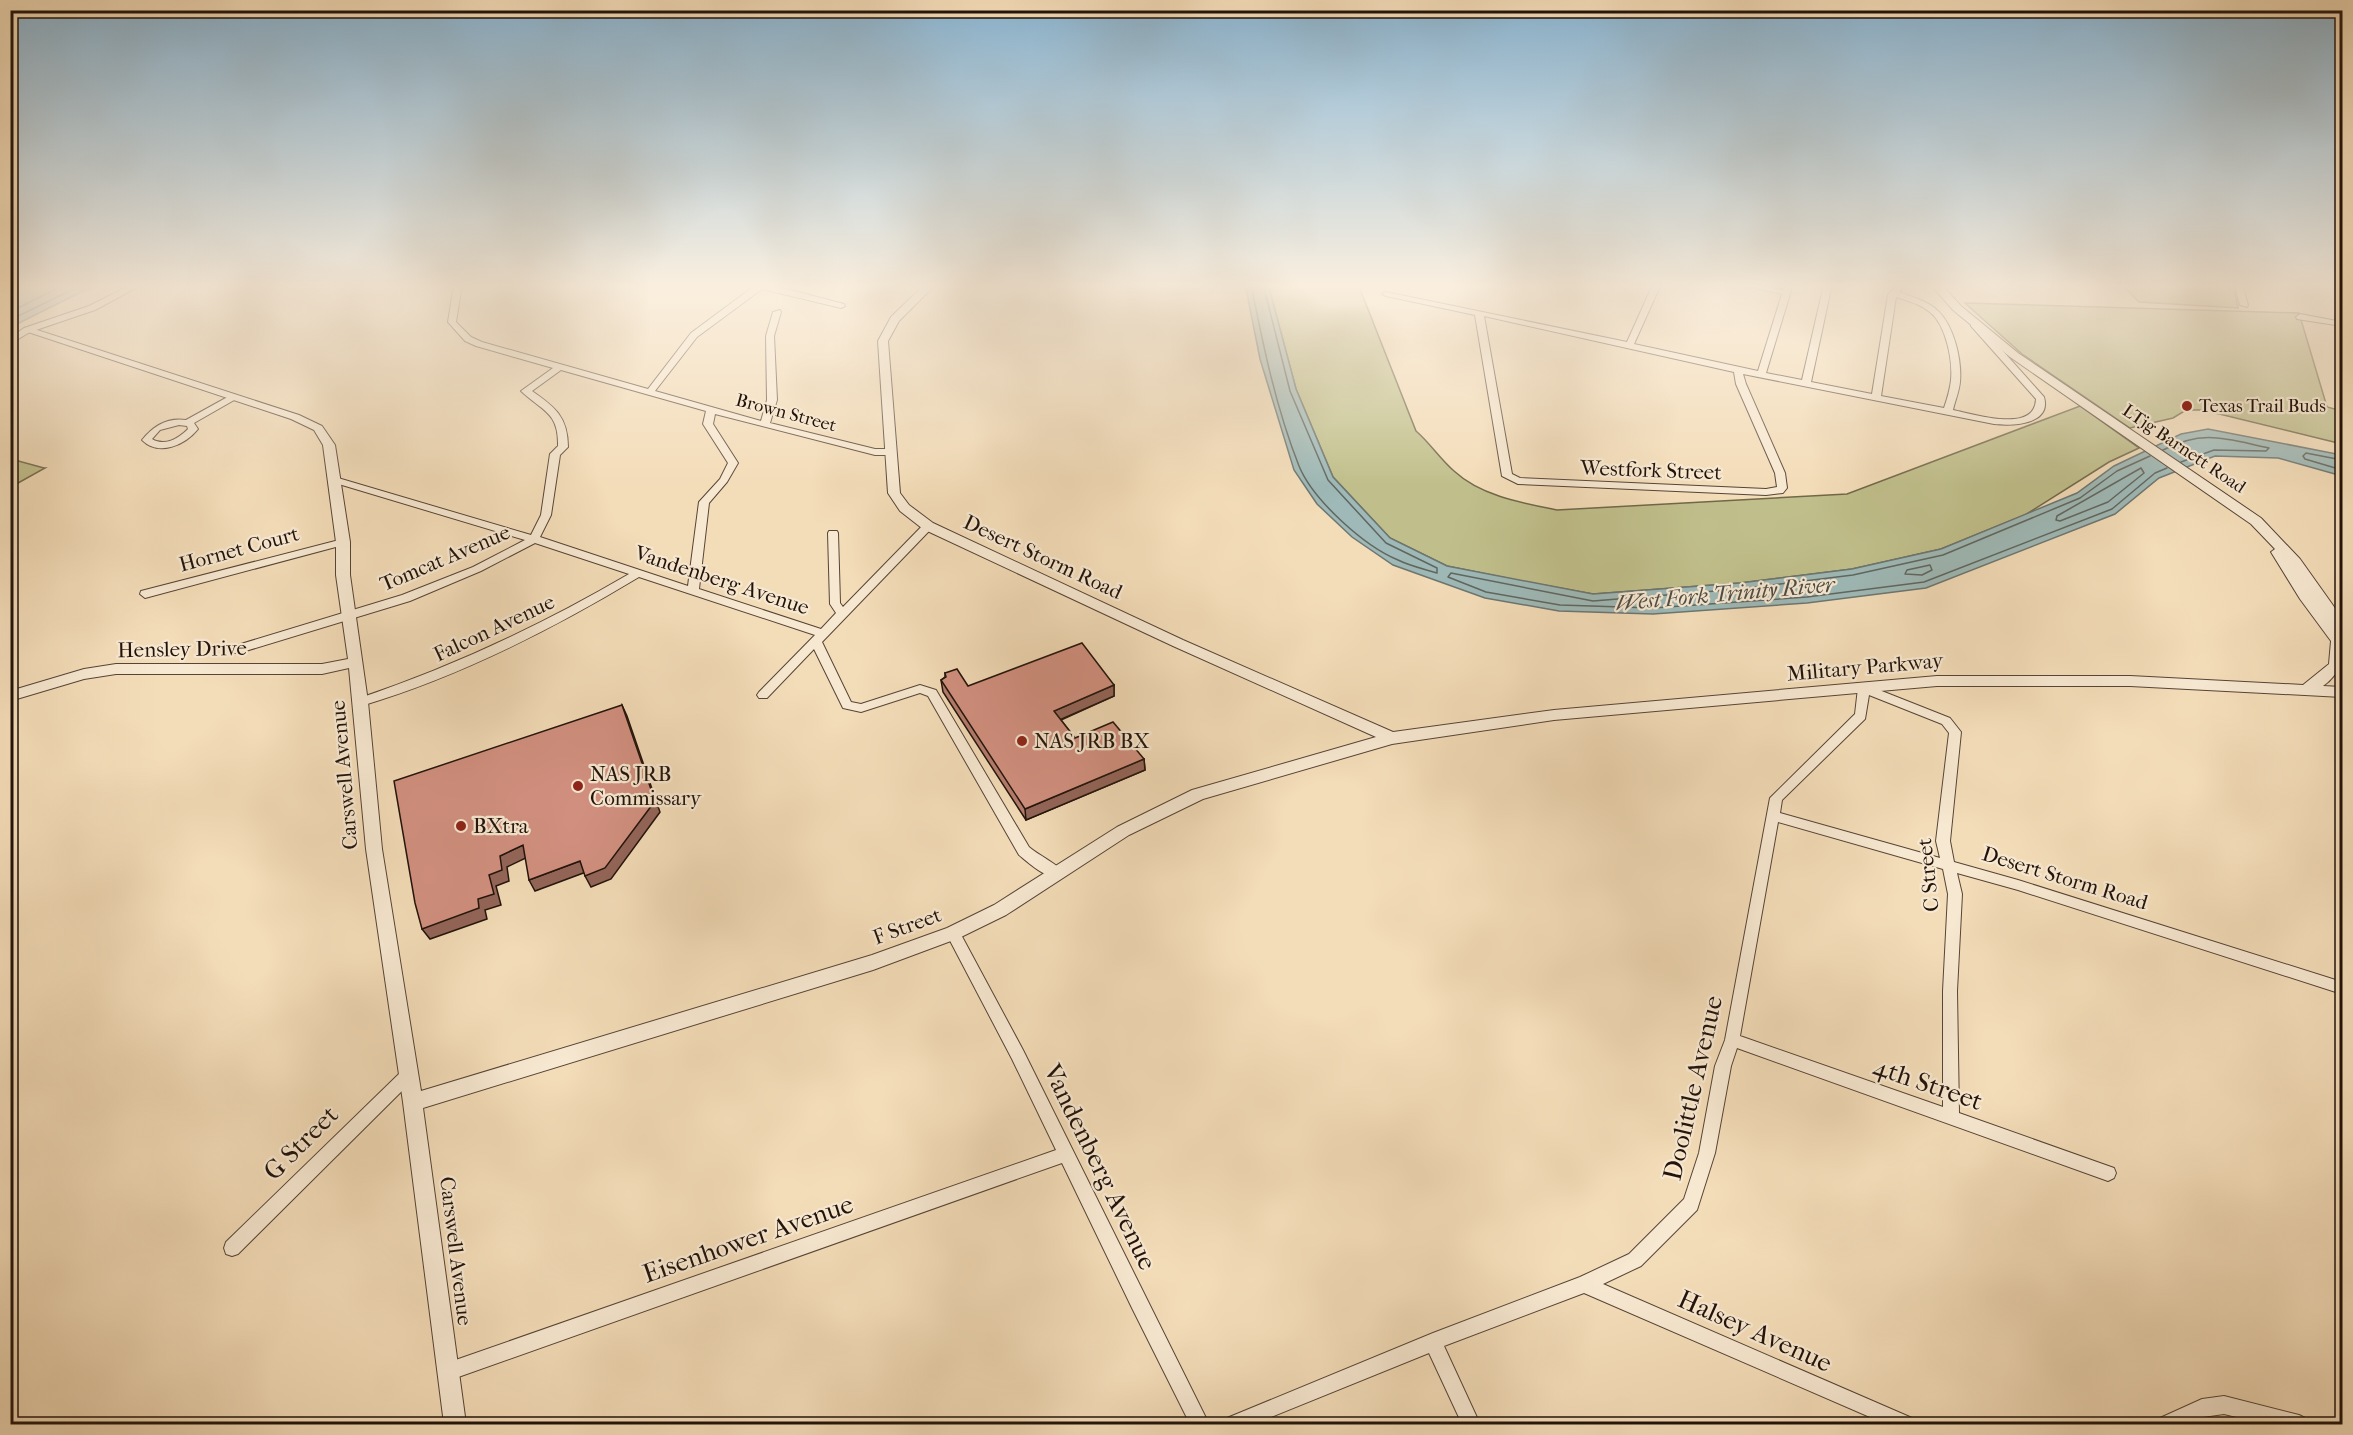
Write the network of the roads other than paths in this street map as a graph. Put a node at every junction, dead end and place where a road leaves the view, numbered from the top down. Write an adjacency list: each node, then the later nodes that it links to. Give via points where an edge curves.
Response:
1 (91, 351): 19 (street, Carswell Avenue)
2 (507, 351): 14 (street, Brown Street)
3 (682, 351): 18 (street)
4 (770, 351): 24 (street, via 772,400)
5 (884, 351): 25 (street, Desert Storm Road)
6 (1486, 351): 15 (street, Westfork Street, via 1507,476 1521,481 1779,491 1780,473)
7 (1659, 351): 15 (street)
8 (1769, 351): 16 (street)
9 (1813, 351): 17 (street)
10 (1884, 351): 20 (street)
11 (1952, 351): 22 (street, via 1958,376)
12 (1999, 351): 22 (street, via 2042,399 2039,412 2011,423)
13 (2009, 351): 37 (street, LTjg Barnett Road, via 2247,514 2270,536 2295,582)
14 (560, 367): 18 (street, Brown Street); 29 (street, Tomcat Avenue, via 526,391 554,411 564,433 563,447 555,454 546,515)
15 (1738, 370): 16 (street)
16 (1762, 374): 17 (street)
17 (1806, 383): 20 (street)
18 (650, 393): 21 (street, Brown Street)
19 (233, 397): 23 (street); 26 (street, Carswell Avenue, via 318,428 329,445)
20 (1876, 397): 22 (street)
21 (711, 410): 24 (street, Brown Street); 32 (street, via 708,424 733,463 704,502)
22 (1948, 411)
23 (188, 423)
24 (765, 425): 25 (street, Brown Street)
25 (889, 452): 27 (street, Desert Storm Road, via 894,493 904,508)
26 (335, 480): 29 (street, Vandenberg Avenue); 30 (street, Carswell Avenue)
27 (928, 526): 34 (street); 46 (street, Desert Storm Road, via 1157,634)
28 (833, 533): 34 (street, via 835,604)
29 (534, 540): 31 (street, Vandenberg Avenue); 35 (street, Tomcat Avenue, via 438,586)
30 (343, 542): 33 (street, Hornet Court); 35 (street, Carswell Avenue, via 342,575)
31 (636, 574): 32 (street, Vandenberg Avenue); 45 (street, Falcon Avenue, via 567,616 494,652)
32 (693, 592): 36 (street, Vandenberg Avenue)
33 (145, 594)
34 (843, 614): 36 (street)
35 (350, 617): 38 (street, Tomcat Avenue); 39 (street, Carswell Avenue)
36 (820, 638): 43 (street); 49 (street, Vandenberg Avenue, via 847,705 861,708 920,688 932,693 1024,851)
37 (2341, 638): 41 (street, via 2335,670)
38 (235, 650)
39 (356, 662): 44 (street, Hensley Drive, via 322,669 116,669 84,674); 45 (street, Carswell Avenue)
40 (1864, 688): 41 (street, Military Parkway, via 1993,680); 46 (street, Military Parkway, via 1554,715); 47 (street, Doolittle Avenue, via 1861,716 1776,798); 48 (street, C Street, via 1946,721 1955,732 1943,841)
41 (2307, 689): 42 (street, Military Parkway)
42 (2343, 692)
43 (763, 695)
44 (10, 696)
45 (361, 702): 53 (street, Carswell Avenue, via 374,849)
46 (1392, 738): 49 (street, F Street, via 1198,794 1123,831)
47 (1773, 816): 48 (street, Desert Storm Road); 52 (street, Doolittle Avenue)
48 (1950, 864): 51 (street, Desert Storm Road); 55 (street, C Street, via 1955,894 1950,991)
49 (1058, 873): 50 (street, F Street, via 1000,910)
50 (953, 933): 54 (street, F Street, via 873,962); 56 (street, Vandenberg Avenue)
51 (2343, 988)
52 (1732, 1040): 55 (street, 4th Street); 59 (street, Doolittle Avenue, via 1723,1066 1707,1153 1691,1204 1635,1260)
53 (407, 1076): 54 (street, Carswell Avenue); 58 (street, G Street)
54 (413, 1102): 61 (street, Carswell Avenue)
55 (1951, 1117): 57 (street, 4th Street)
56 (1065, 1154): 61 (street, Eisenhower Avenue); 63 (street, Vandenberg Avenue)
57 (2108, 1173)
58 (232, 1248)
59 (1584, 1284): 60 (street, Doolittle Avenue); 66 (street, Halsey Avenue)
60 (1433, 1342): 64 (street, Doolittle Avenue); 65 (street)
61 (447, 1372): 62 (street, Carswell Avenue)
62 (455, 1425)
63 (1200, 1425)
64 (1233, 1425)
65 (1472, 1425)
66 (1906, 1425)
67 (2166, 1425): 68 (street, via 2202,1408 2224,1405)
68 (2299, 1425)

